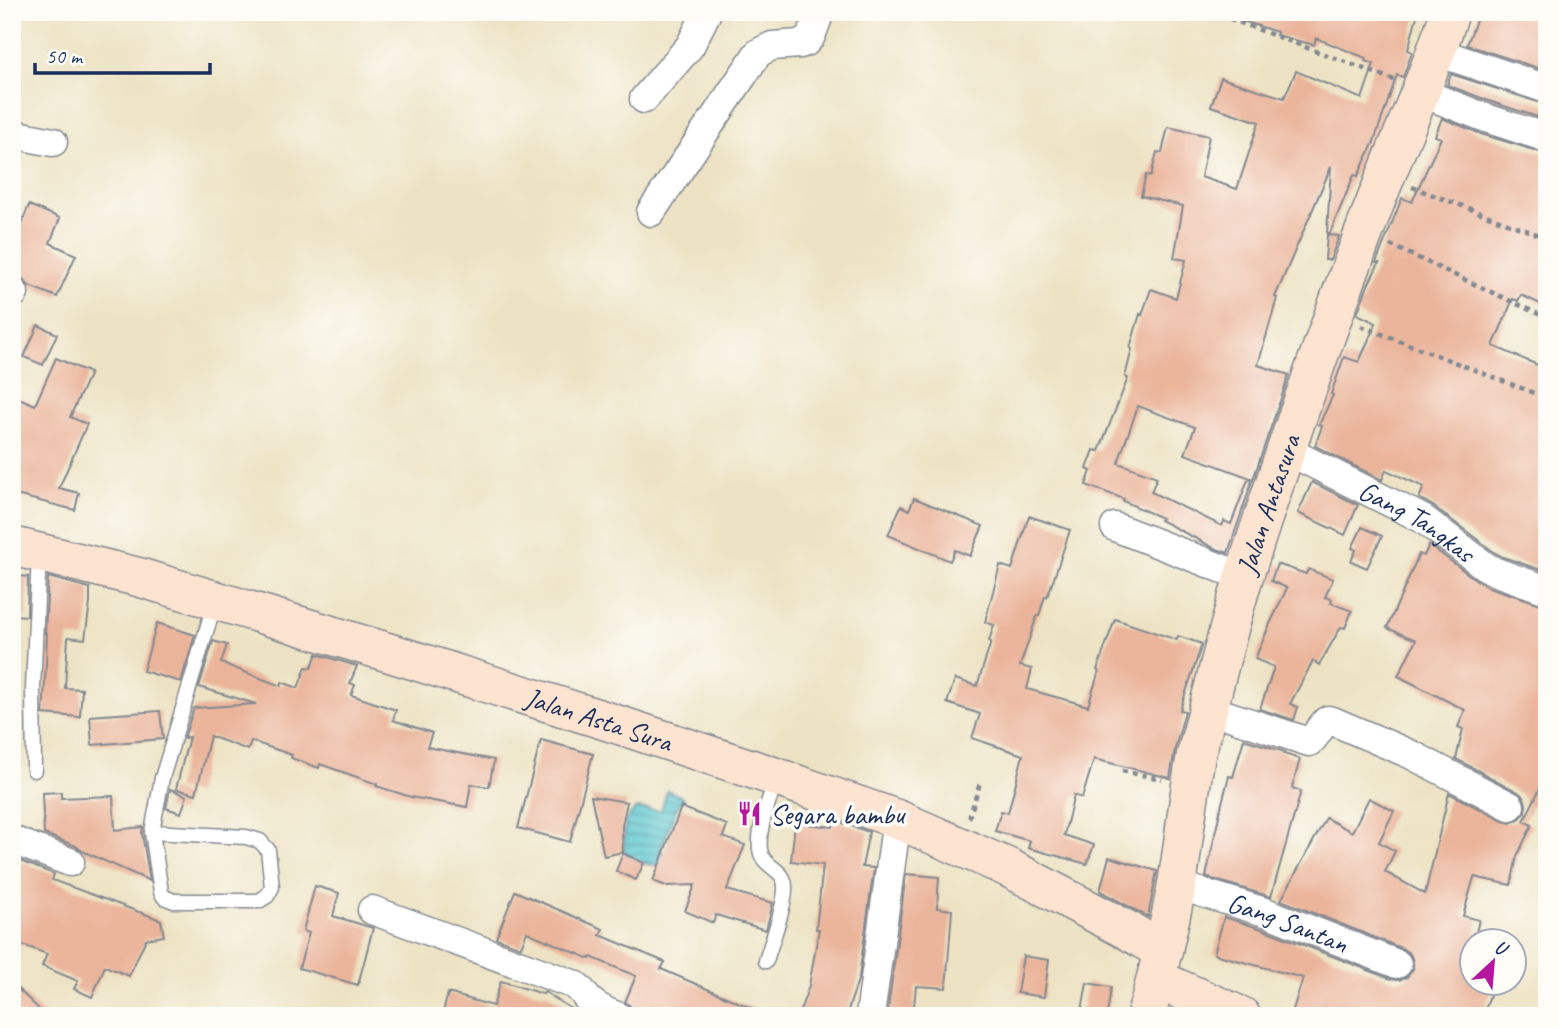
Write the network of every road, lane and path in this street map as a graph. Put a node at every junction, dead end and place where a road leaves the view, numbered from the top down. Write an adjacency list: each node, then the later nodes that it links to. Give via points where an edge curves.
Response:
1 (706, 12): 8 (street, via 690,46)
2 (820, 12): 13 (street, via 806,42 772,46 758,53)
3 (1211, 12): 7 (path)
4 (1447, 13): 5 (street, Jalan Antasura)
5 (1437, 52): 6 (street); 7 (street, Jalan Antasura)
6 (1547, 89)
7 (1420, 92): 10 (street); 12 (street, Jalan Antasura)
8 (645, 99)
9 (12, 134): 11 (street)
10 (1547, 138)
11 (53, 142)
12 (1385, 177): 14 (street, Jalan Antasura); 15 (path)
13 (651, 212)
14 (1364, 233): 16 (street, Jalan Antasura); 17 (path)
15 (1547, 238)
16 (1334, 315): 18 (path); 19 (street, Jalan Antasura)
17 (1547, 318)
18 (1547, 398)
19 (1286, 450): 22 (street, Jalan Antasura); 23 (street, Gang Tangkas, via 1423,519 1496,572)
20 (1115, 527): 22 (street)
21 (26, 549): 24 (street, Jalan Asta Sura); 26 (lane)
22 (1244, 577): 25 (street, Jalan Antasura)
23 (1547, 590)
24 (215, 600): 28 (street, Jalan Asta Sura); 33 (lane)
25 (1208, 709): 30 (street, Jalan Antasura); 31 (street, via 1309,742 1324,723 1335,722 1412,755)
26 (34, 770)
27 (1122, 771): 30 (path)
28 (776, 777): 32 (street, Jalan Asta Sura); 39 (lane, via 759,839 763,858 779,871 786,885)
29 (981, 780): 35 (path)
30 (1191, 785): 37 (street, Jalan Antasura)
31 (1510, 806)
32 (897, 819): 35 (street, Jalan Asta Sura); 43 (street)
33 (152, 831): 33 (lane, via 260,841 268,850 272,887 259,901 174,901 164,897)
34 (12, 840): 36 (street)
35 (961, 846): 41 (street, Jalan Asta Sura, via 1127,930)
36 (70, 862)
37 (1177, 885): 40 (street, Gang Santan, via 1268,913); 41 (street, Jalan Antasura)
38 (372, 910): 42 (street, via 575,985 592,1003)
39 (766, 961)
40 (1397, 964)
41 (1159, 965): 44 (street, Jalan Antasura); 45 (street, Jalan Asta Sura)
42 (617, 1016)
43 (870, 1016)
44 (1146, 1016)
45 (1241, 1016)

